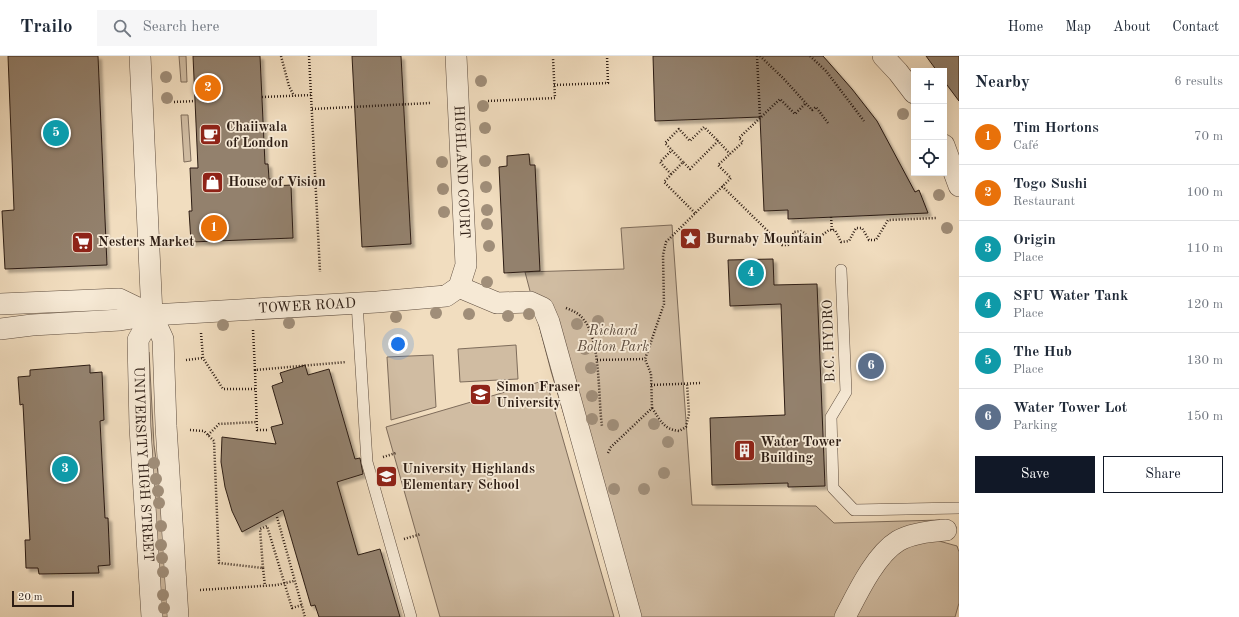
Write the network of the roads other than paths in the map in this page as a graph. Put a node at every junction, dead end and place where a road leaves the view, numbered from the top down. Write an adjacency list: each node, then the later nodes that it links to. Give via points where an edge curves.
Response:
1 (140, 56): 11 (street, UNIVERSITY HIGH STREET)
2 (456, 56): 8 (street, HIGHLAND COURT, via 466,265)
3 (883, 56): 4 (street)
4 (911, 89)
5 (947, 153): 6 (street)
6 (959, 186)
7 (841, 270): 13 (lane, B.C. HYDRO, via 846,392 831,417 833,488 854,510)
8 (459, 287): 9 (street, TOWER ROAD, via 446,296); 18 (street, via 497,303 530,302 542,308 549,322)
9 (357, 303): 11 (street, TOWER ROAD); 17 (lane, via 367,462)
10 (0, 304): 11 (street, TOWER ROAD, via 119,299)
11 (152, 314): 12 (street, TOWER ROAD, via 120,320); 15 (street, UNIVERSITY HIGH STREET, via 138,340 140,427); 16 (street, UNIVERSITY HIGH STREET, via 163,339)
12 (0, 329)
13 (959, 508)
14 (946, 530): 19 (street, via 899,541 884,552)
15 (152, 617)
16 (178, 617)
17 (411, 617)
18 (631, 617)
19 (844, 617)

